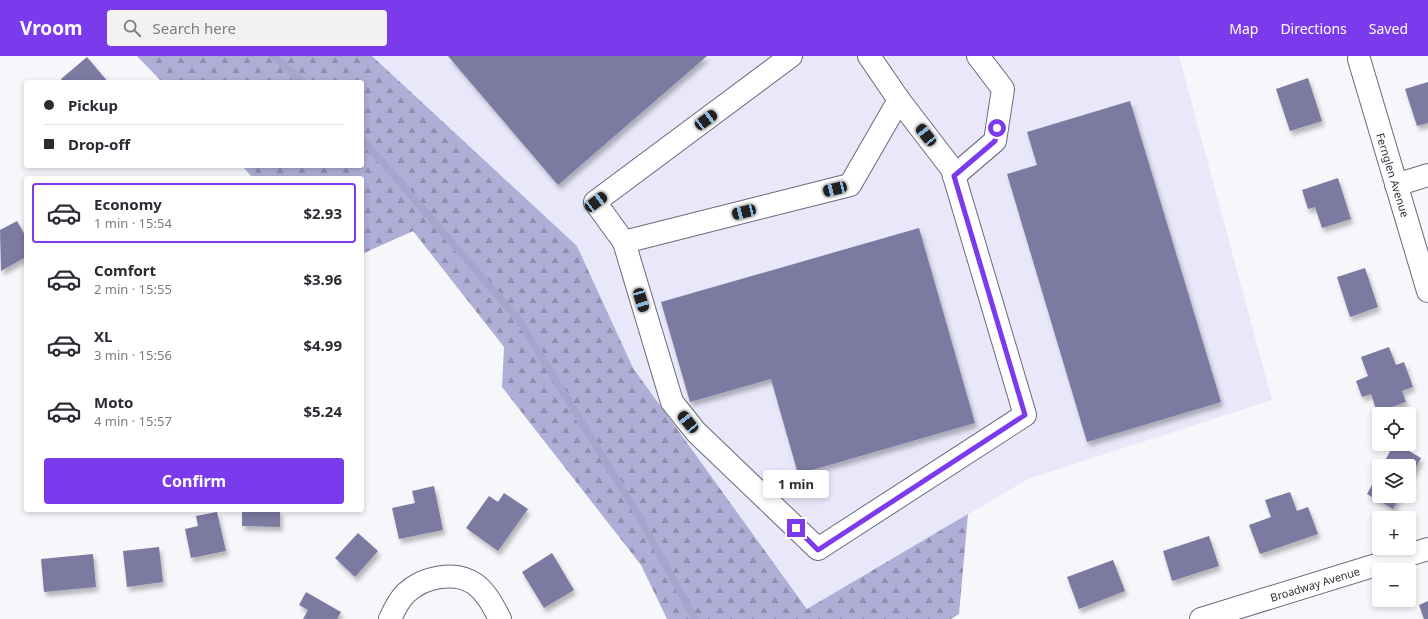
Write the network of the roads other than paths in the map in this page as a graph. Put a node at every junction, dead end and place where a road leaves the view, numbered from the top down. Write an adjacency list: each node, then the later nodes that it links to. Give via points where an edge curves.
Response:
1 (791, 56): 9 (street, via 596,202)
2 (868, 56): 5 (street)
3 (978, 56): 7 (street, via 1003,89 995,141)
4 (1359, 59): 8 (street, Fernglen Avenue)
5 (899, 100): 7 (street, via 952,169); 9 (street, via 850,185)
6 (1428, 175): 8 (street)
7 (954, 176): 9 (street, via 1025,415 818,550 696,432 672,402)
8 (1396, 185): 10 (street, Fernglen Avenue)
9 (624, 242)
10 (1428, 291)
11 (1428, 549): 14 (street, Broadway Avenue)
12 (390, 619): 13 (street, via 406,594 416,585 443,576 458,577 474,583 483,591)
13 (500, 619)
14 (1201, 619)

